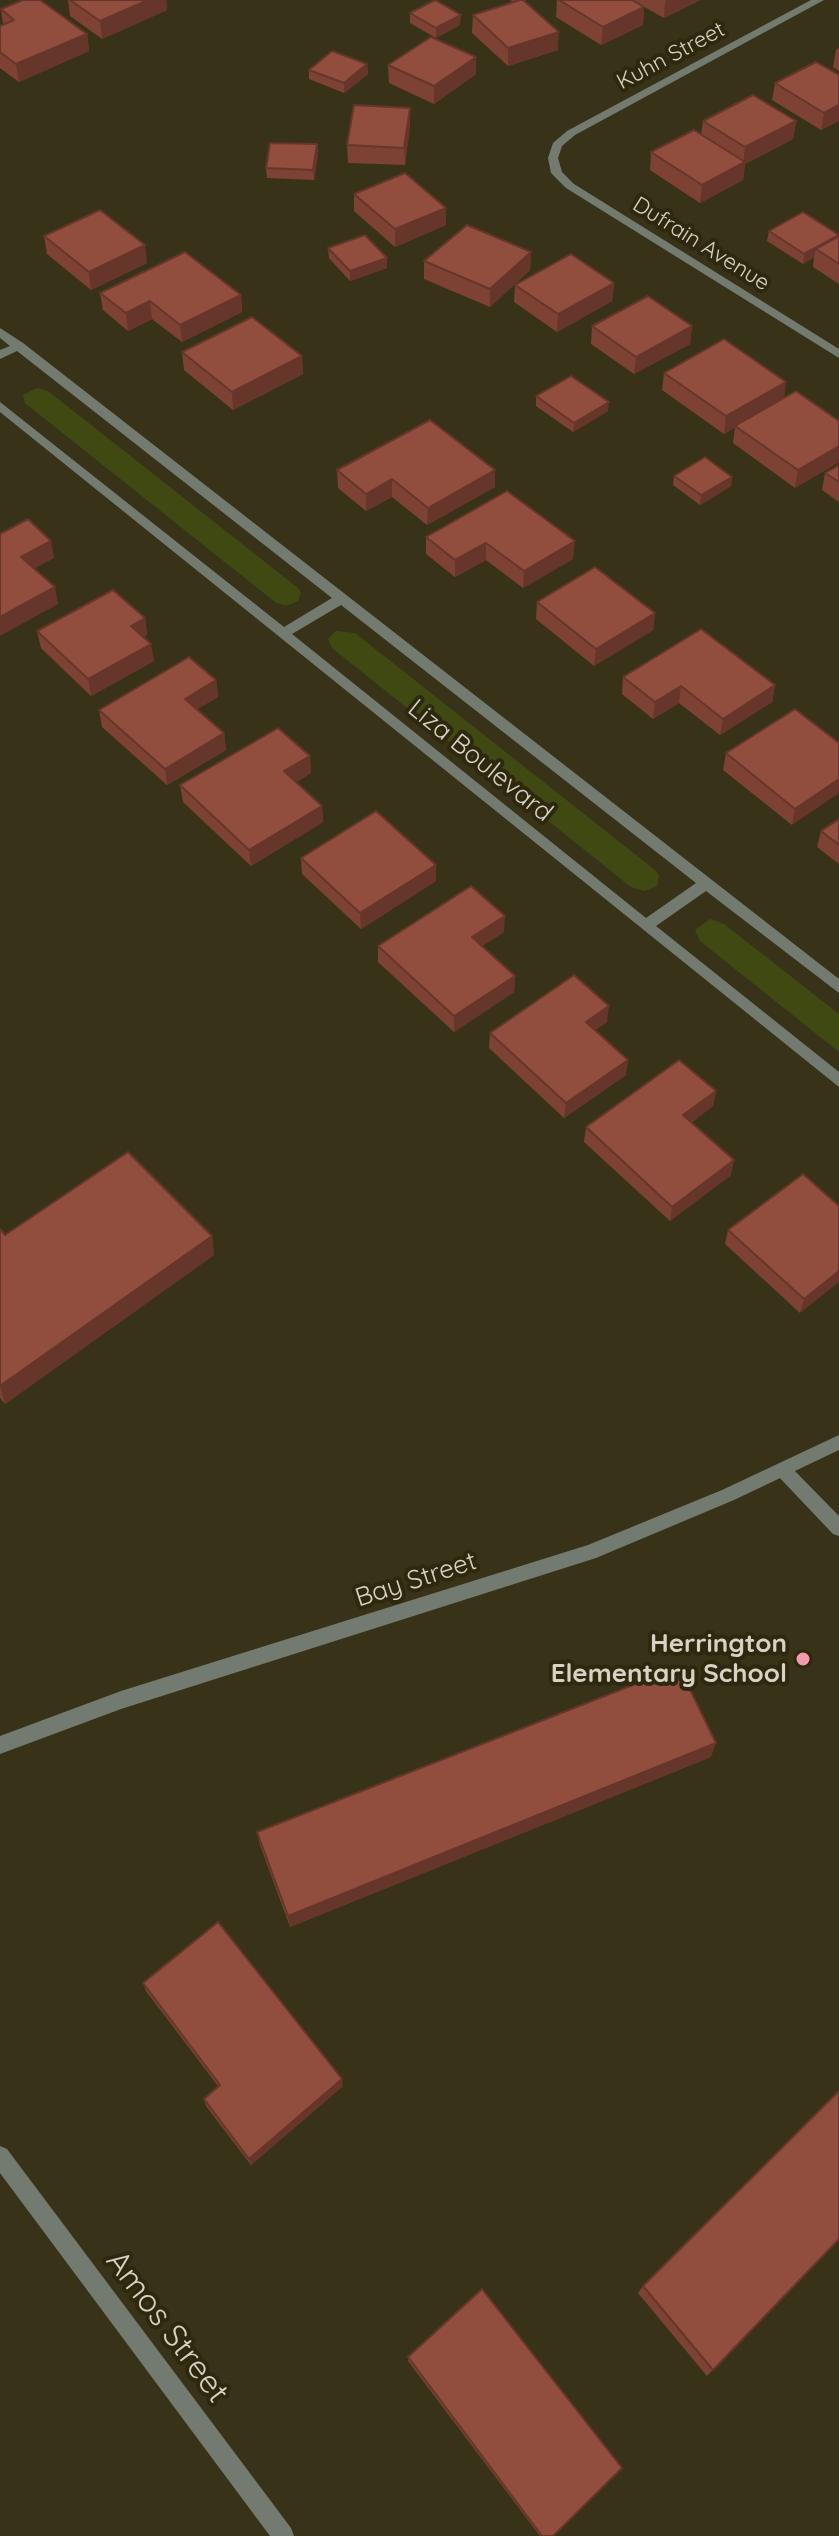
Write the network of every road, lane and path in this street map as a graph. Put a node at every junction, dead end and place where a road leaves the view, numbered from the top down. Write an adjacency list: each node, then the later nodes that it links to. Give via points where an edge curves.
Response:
1 (819, 0): 2 (street, Kuhn Street, via 571,133 557,145)
2 (553, 158): 5 (street, Dufrain Avenue, via 557,173 570,186)
3 (0, 332): 4 (street, Liza Boulevard)
4 (19, 346): 6 (street); 8 (street, Liza Boulevard)
5 (839, 354)
6 (0, 355)
7 (0, 406): 9 (street, Liza Boulevard)
8 (342, 598): 9 (street); 10 (street, Liza Boulevard)
9 (283, 634): 11 (street, Liza Boulevard)
10 (706, 883): 11 (street); 12 (street, Liza Boulevard)
11 (646, 926): 13 (street, Liza Boulevard)
12 (839, 987)
13 (839, 1081)
14 (839, 1442): 15 (street, Bay Street)
15 (783, 1470): 16 (street); 17 (street, Bay Street, via 590,1552 121,1700)
16 (839, 1528)
17 (0, 1745)
18 (0, 2156): 19 (street, Amos Street)
19 (283, 2536)

